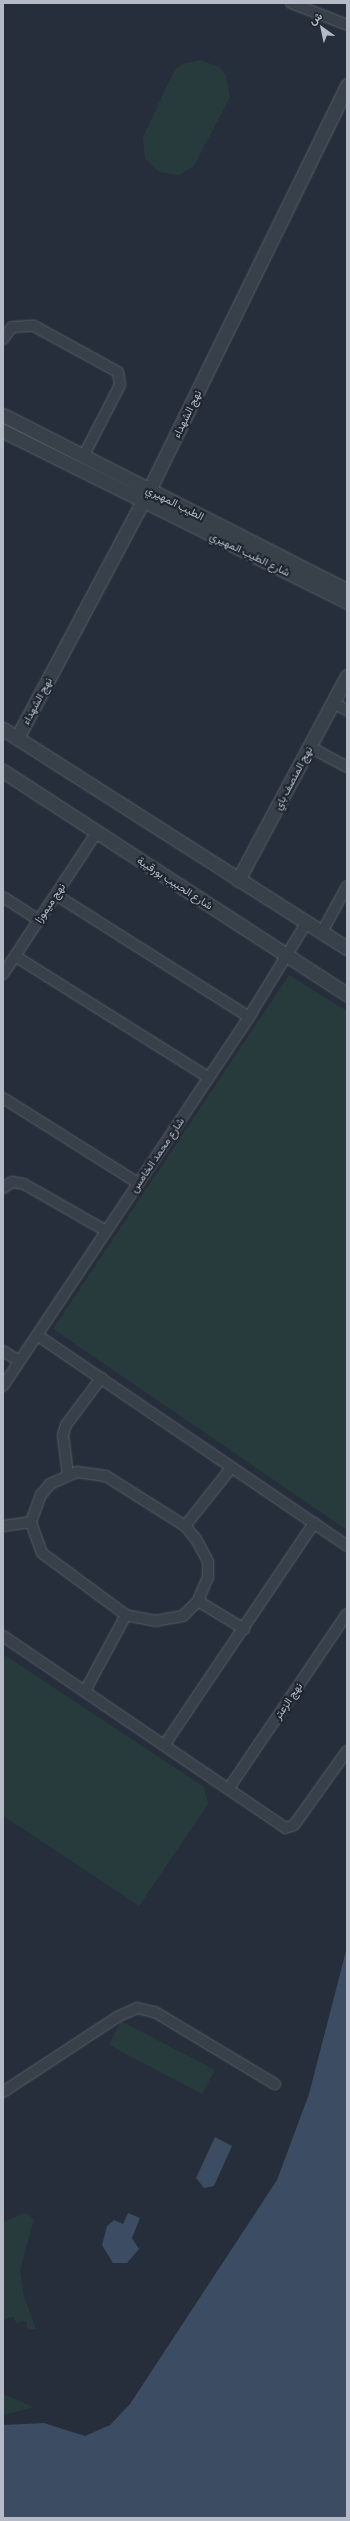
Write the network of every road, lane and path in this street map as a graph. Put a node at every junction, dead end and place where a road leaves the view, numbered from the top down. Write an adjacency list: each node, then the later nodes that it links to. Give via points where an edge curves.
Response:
1 (291, 3): 2 (street)
2 (305, 6): 3 (street)
3 (347, 25)
4 (347, 85): 9 (street, نهج الشهداء)
5 (3, 339): 8 (street, via 12,327 34,326 118,372 120,385)
6 (3, 416): 8 (street, الطيب المهيري)
7 (3, 431): 9 (street, شارع الطيب المهيري)
8 (84, 456): 9 (street, الطيب المهيري)
9 (147, 495): 10 (street, الطيب المهيري); 11 (street, شارع الطيب المهيري); 16 (street, نهج الشهداء)
10 (347, 590)
11 (347, 602)
12 (347, 676): 13 (street, نهج المنصف باي)
13 (333, 703): 14 (street); 17 (street, نهج المنصف باي)
14 (347, 710)
15 (3, 729): 16 (street)
16 (17, 738): 21 (street)
17 (310, 747): 18 (street); 21 (street, نهج المنصف باي)
18 (347, 767)
19 (3, 771): 20 (street, شارع الحبيب بورقيبة)
20 (97, 832): 23 (street, نهج ميموزا); 29 (street, شارع الحبيب بورقيبة)
21 (238, 880): 26 (street)
22 (347, 886): 27 (street)
23 (56, 895): 25 (street, نهج ميموزا); 33 (street)
24 (3, 897): 25 (street)
25 (39, 920): 30 (street, نهج ميموزا)
26 (307, 922): 27 (street); 29 (street, شارع محمد الخامس)
27 (322, 932): 28 (street)
28 (347, 948)
29 (287, 955): 32 (street, شارع الحبيب بورقيبة); 33 (street, شارع محمد الخامس)
30 (15, 956): 31 (street, نهج ميموزا); 34 (street)
31 (3, 974)
32 (347, 994)
33 (249, 1016): 34 (street, شارع محمد الخامس)
34 (208, 1077): 36 (street, شارع محمد الخامس)
35 (3, 1098): 36 (street)
36 (138, 1183): 38 (street, شارع محمد الخامس)
37 (3, 1188): 38 (street, via 12,1182 24,1184)
38 (106, 1231): 39 (street, شارع محمد الخامس)
39 (37, 1335): 41 (street, شارع محمد الخامس); 42 (street)
40 (3, 1351): 41 (street)
41 (20, 1361): 43 (street, شارع محمد الخامس)
42 (101, 1378): 44 (street); 45 (street, via 66,1425 61,1442)
43 (3, 1386)
44 (232, 1467): 47 (street); 49 (street)
45 (68, 1475): 46 (street, via 50,1484 40,1495); 49 (street, via 92,1472 106,1476)
46 (31, 1522): 48 (street); 53 (street, via 42,1553)
47 (314, 1523): 50 (street); 54 (street)
48 (3, 1526)
49 (185, 1526): 51 (street, via 208,1562 208,1577)
50 (347, 1546)
51 (198, 1601): 53 (street, via 183,1616 171,1619 142,1620); 54 (street)
52 (347, 1614): 59 (street, نهج الزعتر)
53 (126, 1615): 56 (street)
54 (244, 1628): 57 (street)
55 (3, 1636): 56 (street)
56 (85, 1691): 57 (street)
57 (165, 1744): 59 (street)
58 (347, 1751): 59 (street, via 296,1823 285,1828)
59 (229, 1788)
60 (275, 2084): 61 (street, via 155,2012 136,2008 117,2017)
61 (3, 2092)

